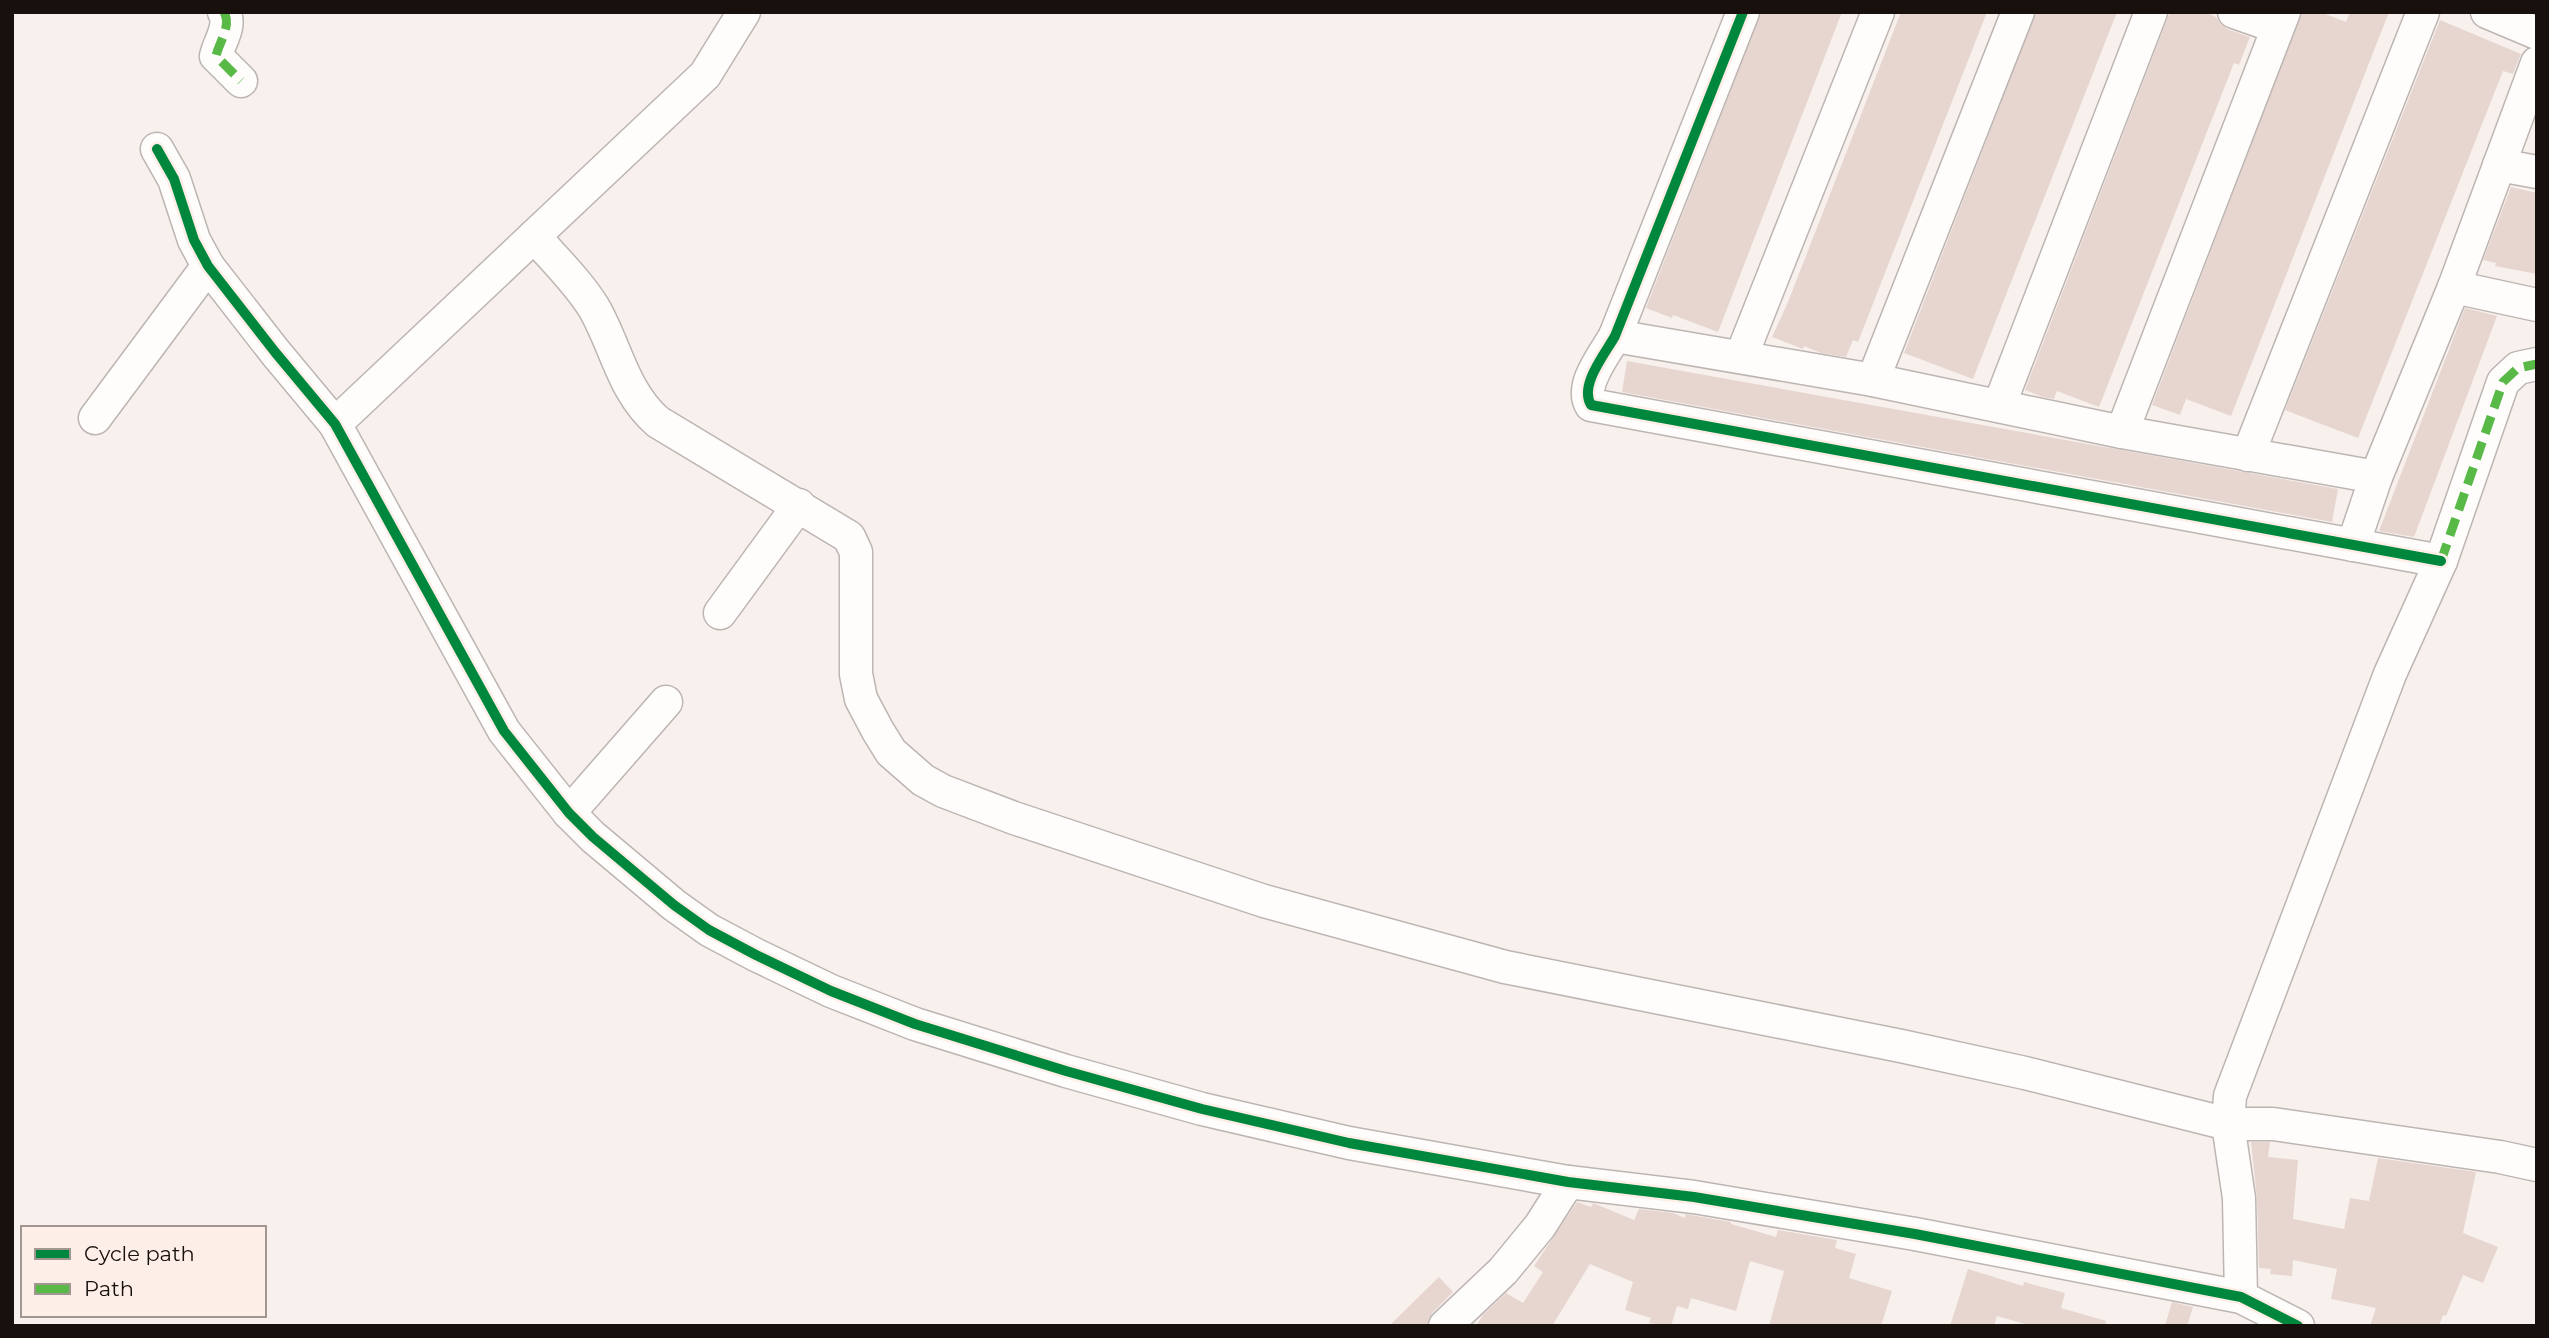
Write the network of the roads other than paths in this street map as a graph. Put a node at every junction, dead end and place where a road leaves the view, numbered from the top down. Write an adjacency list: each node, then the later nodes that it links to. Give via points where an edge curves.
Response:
1 (224, 12): 13 (street, via 228,18 216,56)
2 (744, 12): 17 (street, via 705,75)
3 (1743, 12): 21 (street)
4 (1878, 12): 22 (street)
5 (2018, 12): 24 (street)
6 (2151, 12): 25 (street)
7 (2234, 12): 10 (street)
8 (2423, 12): 29 (street)
9 (2487, 12): 11 (street)
10 (2280, 20): 28 (street)
11 (2537, 33)
12 (2537, 64): 15 (street)
13 (241, 81)
14 (157, 149): 18 (street, via 174,179 194,240)
15 (2499, 164): 16 (street); 19 (street)
16 (2537, 172)
17 (534, 236): 27 (street); 31 (street, via 592,305 642,408 657,422)
18 (208, 266): 26 (street); 27 (street)
19 (2454, 287): 20 (street); 30 (street)
20 (2537, 305)
21 (1615, 336): 22 (street); 32 (street, via 1588,388 1588,402 1596,407)
22 (1741, 357): 24 (street)
23 (2537, 364): 33 (street, via 2518,368 2503,382)
24 (1873, 380): 25 (street)
25 (1999, 406): 28 (street)
26 (95, 418)
27 (335, 424): 36 (street, via 491,711)
28 (2122, 432): 29 (street)
29 (2248, 455): 30 (street)
30 (2376, 477): 32 (street)
31 (799, 505): 34 (street); 37 (street, via 843,532 855,545 856,674 861,699 891,752 943,791 1264,901 1493,964 1901,1046)
32 (2353, 545): 33 (street)
33 (2441, 561): 37 (street, via 2390,674 2274,976 2230,1096)
34 (720, 613)
35 (666, 702): 36 (street)
36 (569, 813): 39 (street, via 709,930 756,956 915,1024 1202,1109 1349,1143)
37 (2228, 1124): 38 (street, via 2273,1124); 40 (street, via 2239,1198)
38 (2537, 1165)
39 (1568, 1182): 40 (street, via 1874,1227); 41 (street, via 1503,1272)
40 (2241, 1297): 42 (street)
41 (1445, 1326)
42 (2298, 1326)

